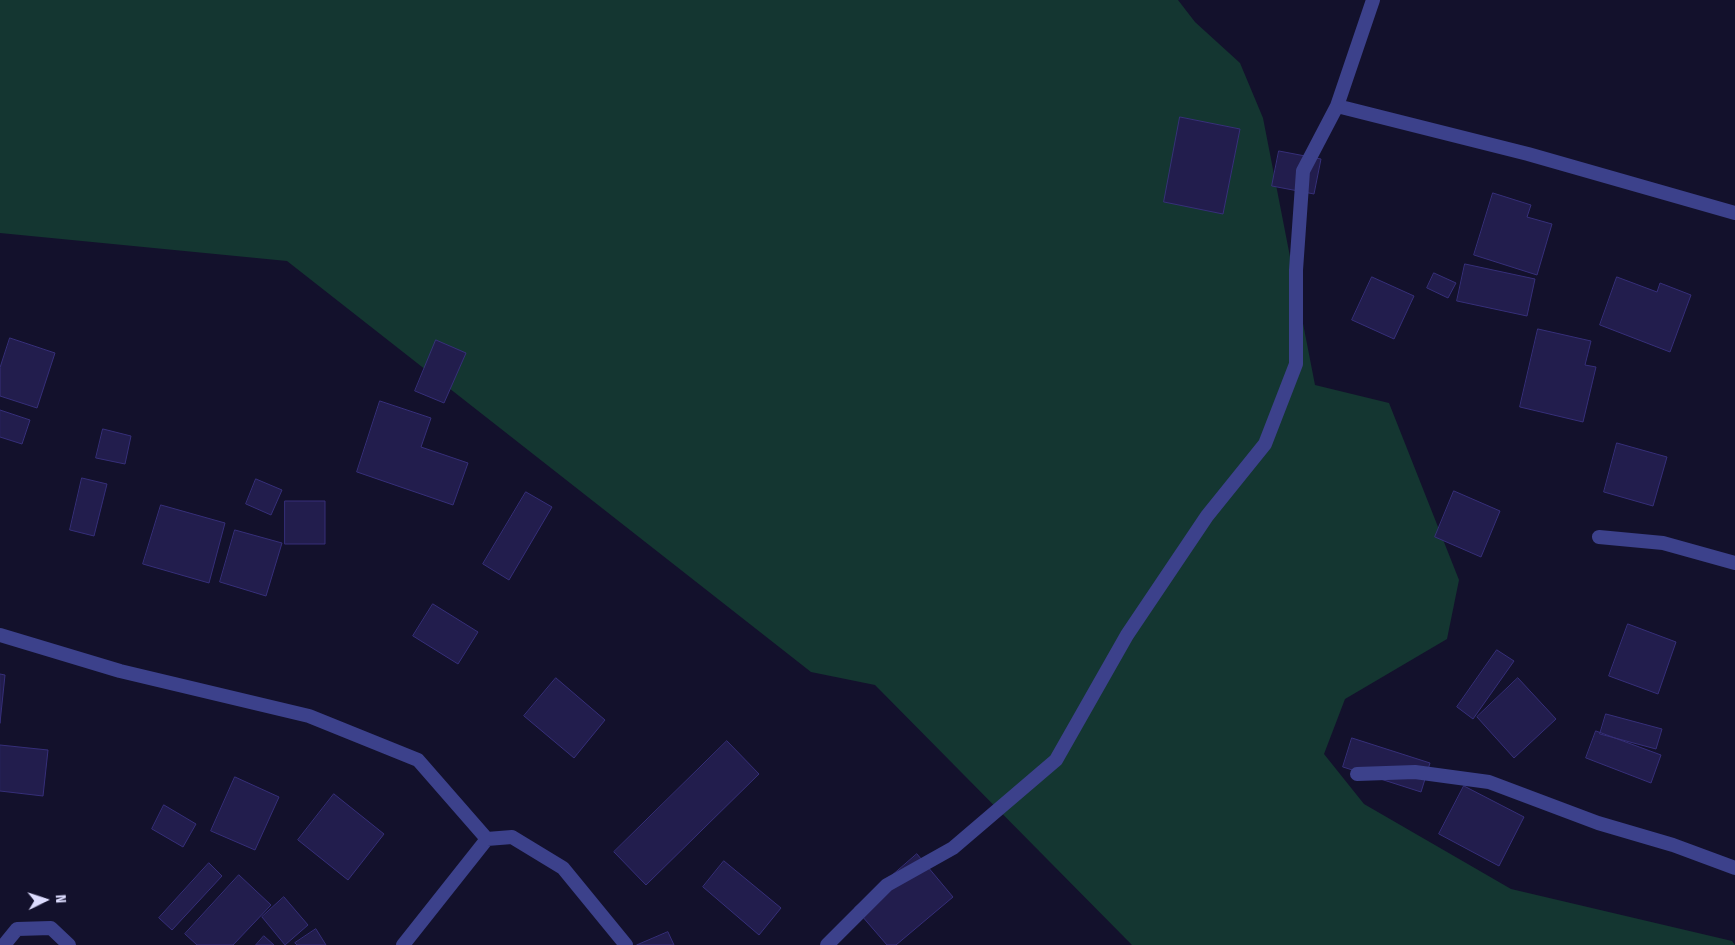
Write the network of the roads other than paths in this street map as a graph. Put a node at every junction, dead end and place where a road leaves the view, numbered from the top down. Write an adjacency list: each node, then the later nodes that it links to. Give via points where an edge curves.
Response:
1 (1373, 0): 2 (street)
2 (1337, 106): 3 (street, via 1528,154); 14 (street, via 1303,171 1296,270 1296,364 1265,444 1207,516 1127,635 1056,760 953,848 887,885)
3 (1735, 213)
4 (1599, 537): 5 (street, via 1663,543)
5 (1735, 563)
6 (0, 634): 8 (street, via 120,671 309,716 418,760)
7 (1357, 774): 9 (street, via 1415,772 1489,782 1598,823 1673,845)
8 (487, 839): 12 (street); 13 (street, via 512,837 562,868)
9 (1735, 868)
10 (4, 945): 11 (street, via 17,929 52,928)
11 (69, 945)
12 (403, 945)
13 (626, 945)
14 (827, 945)

